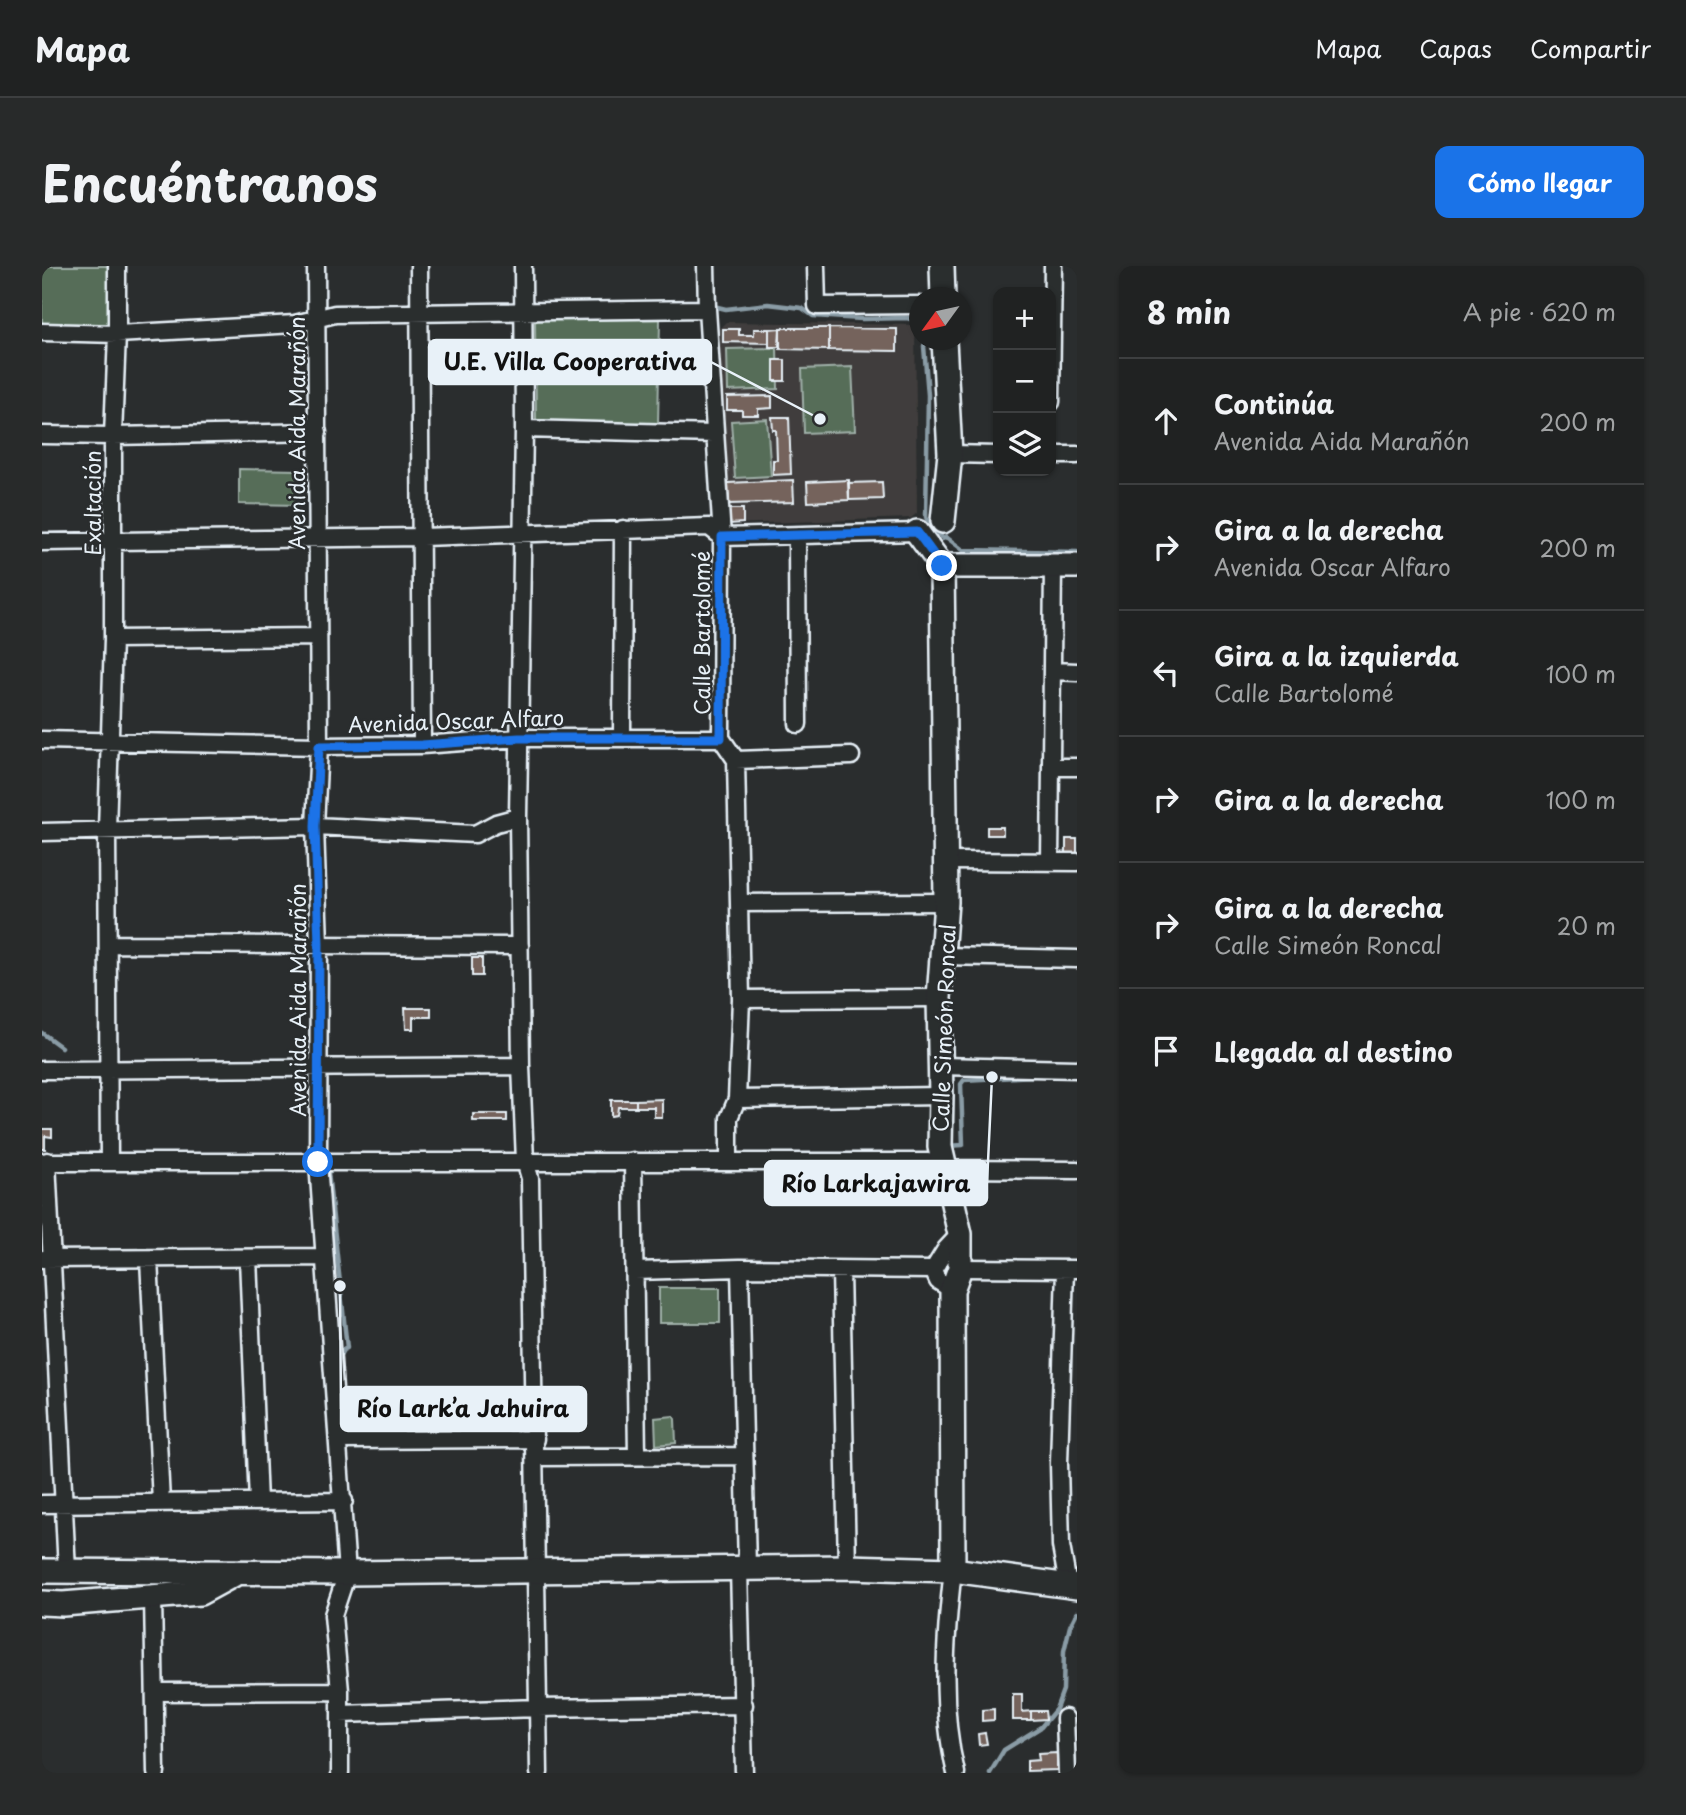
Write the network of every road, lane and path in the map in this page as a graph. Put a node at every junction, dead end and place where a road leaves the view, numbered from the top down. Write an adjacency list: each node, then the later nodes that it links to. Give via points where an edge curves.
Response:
1 (117, 266): 16 (street, Exaltación)
2 (316, 266): 14 (street, Avenida Aida Marañón)
3 (419, 266): 13 (street)
4 (523, 266): 12 (street)
5 (706, 266): 11 (street, Calle Bartolomé)
6 (816, 266): 10 (street, via 817,306)
7 (942, 266): 9 (street)
8 (1053, 266): 18 (street)
9 (943, 287)
10 (909, 305)
11 (706, 309): 12 (street); 21 (street, Calle Bartolomé)
12 (523, 311): 13 (street); 19 (street)
13 (420, 312): 14 (street, via 335,314); 33 (street)
14 (317, 319): 16 (street); 20 (street, Avenida Aida Marañón)
15 (42, 332): 16 (street)
16 (117, 334): 23 (street, Exaltación)
17 (945, 350): 24 (street)
18 (1052, 350)
19 (524, 429): 21 (street); 31 (street)
20 (318, 432): 23 (street); 35 (street, Avenida Aida Marañón)
21 (714, 433): 34 (street, Calle Bartolomé)
22 (42, 435): 23 (street)
23 (113, 436): 36 (street, Exaltación)
24 (950, 454): 25 (street); 28 (street)
25 (993, 455)
26 (1056, 455): 27 (street)
27 (1077, 455)
28 (943, 521)
29 (622, 529): 31 (street); 34 (street, via 709,527); 46 (street)
30 (917, 532): 32 (street); 38 (street)
31 (523, 534): 33 (street); 47 (street)
32 (797, 536): 34 (street); 45 (street)
33 (422, 537): 35 (street); 51 (street)
34 (722, 537): 48 (street, Calle Bartolomé)
35 (317, 538): 36 (street); 41 (street, Avenida Aida Marañón)
36 (113, 541): 37 (street); 42 (street, Exaltación)
37 (42, 542)
38 (942, 566): 39 (street); 61 (street, Calle Simeón Roncal)
39 (1052, 566): 40 (street); 43 (street)
40 (1077, 566)
41 (318, 637): 42 (street); 52 (street, Avenida Aida Marañón)
42 (113, 639): 50 (street, Exaltación)
43 (1053, 671): 44 (street); 55 (street)
44 (1077, 672)
45 (798, 724)
46 (622, 737): 47 (street, Avenida Oscar Alfaro); 48 (street, Avenida Oscar Alfaro)
47 (519, 738): 51 (street, Avenida Oscar Alfaro); 57 (street)
48 (721, 738): 54 (street, Calle Bartolomé)
49 (42, 740): 50 (street, Avenida Oscar Alfaro)
50 (110, 740): 52 (street, Avenida Oscar Alfaro); 59 (street, Exaltación)
51 (422, 745): 52 (street, Avenida Oscar Alfaro)
52 (319, 746): 58 (street, Avenida Aida Marañón)
53 (851, 756): 54 (street)
54 (736, 760): 65 (street)
55 (1052, 766): 56 (street); 62 (street)
56 (1077, 767)
57 (518, 817): 58 (street, via 475,834); 68 (street)
58 (315, 826): 59 (street); 67 (street, Avenida Aida Marañón)
59 (107, 830): 60 (street); 66 (street, Exaltación)
60 (42, 832)
61 (945, 861): 62 (street); 64 (street, Calle Simeón Roncal)
62 (1050, 862): 63 (street)
63 (1077, 862)
64 (946, 902): 65 (street); 69 (street, Calle Simeón Roncal)
65 (739, 903): 72 (street)
66 (109, 944): 67 (street); 76 (street, Exaltación)
67 (319, 944): 68 (street); 75 (street, Avenida Aida Marañón)
68 (520, 946): 73 (street)
69 (943, 956): 70 (street); 71 (street, Calle Simeón Roncal)
70 (1077, 959)
71 (939, 998): 72 (street); 74 (street, Calle Simeón Roncal)
72 (741, 999): 80 (street)
73 (521, 1066): 75 (street); 83 (street)
74 (940, 1066): 77 (street); 79 (street, Calle Simeón Roncal)
75 (320, 1068): 76 (street); 85 (street, Avenida Aida Marañón)
76 (110, 1069): 78 (street); 82 (street, Exaltación)
77 (1077, 1069)
78 (42, 1070)
79 (942, 1096): 80 (street); 87 (street, Calle Simeón Roncal, via 940,1147)
80 (737, 1099): 86 (street, via 729,1118)
81 (44, 1161): 82 (street); 92 (street)
82 (109, 1161): 85 (street)
83 (525, 1161): 84 (street); 85 (street); 102 (street, via 530,1178)
84 (633, 1161): 86 (street); 99 (street)
85 (318, 1162): 90 (street, Avenida Aida Marañón)
86 (729, 1163): 87 (street, via 928,1162)
87 (946, 1169): 88 (street); 89 (street, Calle Simeón Roncal)
88 (1077, 1170)
89 (960, 1234): 95 (street, Calle Simeón Roncal); 98 (street)
90 (324, 1257): 91 (street); 103 (street, Avenida Aida Marañón)
91 (248, 1258): 93 (street); 111 (street)
92 (47, 1259): 93 (street); 113 (street)
93 (149, 1259): 110 (street)
94 (740, 1268): 97 (street); 99 (street); 106 (street)
95 (960, 1268): 96 (street); 100 (street, Calle Simeón Roncal)
96 (1071, 1269): 101 (street)
97 (841, 1270): 98 (street); 114 (street)
98 (933, 1270): 100 (street, via 938,1281)
99 (635, 1271): 104 (street)
100 (952, 1290): 116 (street, Calle Simeón Roncal)
101 (1070, 1366): 107 (street)
102 (534, 1439): 103 (street); 105 (street)
103 (338, 1440): 109 (street, Avenida Aida Marañón)
104 (637, 1456): 105 (street); 106 (street)
105 (535, 1457): 119 (street)
106 (744, 1457): 115 (street)
107 (1059, 1463): 108 (street); 122 (street, via 1060,1546)
108 (1077, 1463)
109 (344, 1501): 111 (street); 121 (street, Avenida Aida Marañón)
110 (161, 1502): 111 (street); 113 (street)
111 (258, 1502)
112 (42, 1504): 113 (street)
113 (63, 1504): 118 (street)
114 (847, 1567): 115 (street); 116 (street)
115 (743, 1568): 119 (street); 127 (street)
116 (953, 1570): 122 (street); 135 (street, via 945,1652)
117 (42, 1571): 118 (street)
118 (67, 1571): 120 (street)
119 (537, 1571): 121 (street); 128 (street)
120 (237, 1573): 121 (street); 123 (street, via 200,1593)
121 (348, 1573): 125 (street, Avenida Aida Marañón, via 333,1615)
122 (1072, 1586)
123 (153, 1596): 124 (street); 126 (street)
124 (42, 1603)
125 (340, 1691): 126 (street); 129 (street, Avenida Aida Marañón)
126 (155, 1692): 131 (street)
127 (744, 1705): 128 (street); 134 (street)
128 (538, 1708): 129 (street); 133 (street)
129 (340, 1714): 132 (street, Avenida Aida Marañón)
130 (1065, 1718): 136 (street)
131 (156, 1773)
132 (340, 1773)
133 (539, 1773)
134 (744, 1773)
135 (956, 1773)
136 (1067, 1773)

